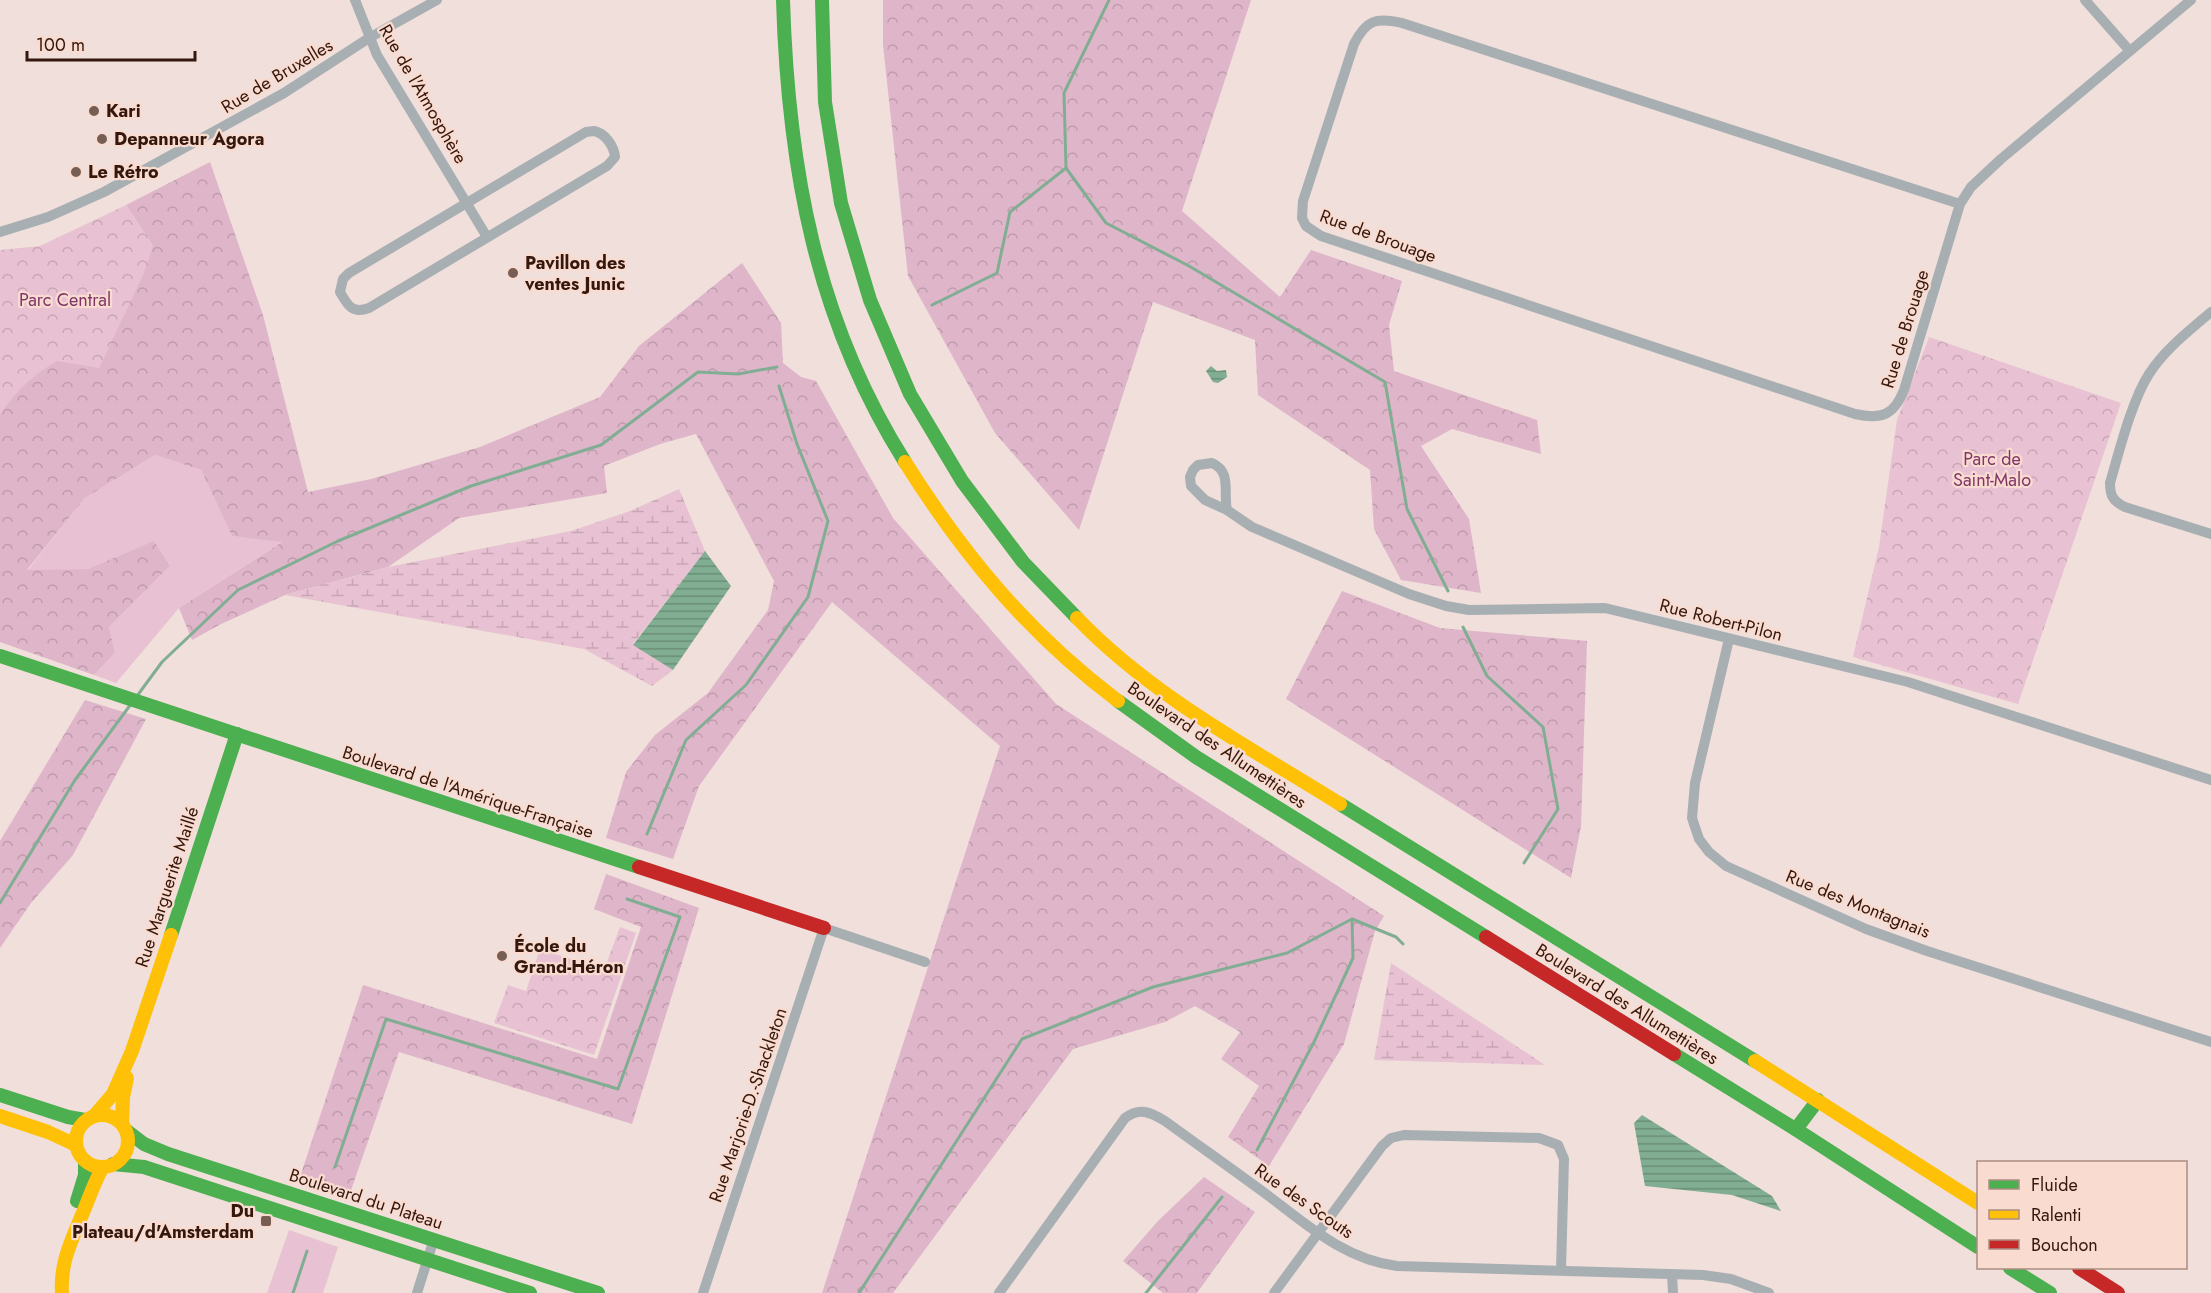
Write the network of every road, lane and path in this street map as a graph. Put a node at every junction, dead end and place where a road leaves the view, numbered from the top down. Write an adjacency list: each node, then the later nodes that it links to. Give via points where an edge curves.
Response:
1 (355, 0): 7 (street, Rue de l'Atmosphère)
2 (437, 0): 7 (street, Rue de Bruxelles)
3 (783, 0): 29 (main road, Boulevard des Allumettières, via 787,101 800,191 836,319 868,394 925,494 1012,606 1102,690 1196,757)
4 (822, 0): 25 (main road, Boulevard des Allumettières, via 822,67 829,135 847,233 866,292 889,350 943,451 985,514 1051,596 1146,681 1173,700)
5 (2085, 0): 8 (street)
6 (2191, 0): 8 (street, Rue de Brouage)
7 (369, 38): 9 (street, Rue de l'Atmosphère); 11 (street, Rue de Bruxelles, via 284,93 104,192 48,217)
8 (2129, 50): 10 (street, Rue de Brouage, via 2001,159 1971,187)
9 (467, 203): 12 (street, Rue de l'Atmosphère); 12 (street, via 586,132 594,130 604,135 615,152 607,166); 12 (street, via 349,273 340,292 350,309 369,308)
10 (1960, 204): 10 (street, Rue de Brouage, via 1904,390 1894,410 1876,417 1856,414 1321,236 1306,226 1302,210 1354,45 1364,28 1379,19 1402,23)
11 (0, 232)
12 (487, 237)
13 (2211, 312): 15 (street, via 2176,342 2148,375 2109,483 2115,502)
14 (1227, 510): 14 (street, Rue Robert-Pilon, via 1223,469 1212,463 1198,465 1190,477 1191,486 1205,500); 16 (street, Rue Robert-Pilon, via 1252,527 1446,606 1485,611 1605,608)
15 (2211, 534)
16 (1729, 639): 19 (street, Rue Robert-Pilon, via 1908,682); 22 (street, Rue des Montagnais, via 1695,783 1692,818 1699,839 1709,852 1726,866 1866,929)
17 (0, 656): 18 (main road, Boulevard de l'Amérique-Française)
18 (237, 734): 20 (main road, Boulevard de l'Amérique-Française); 23 (main road, Rue Marguerite Maillé)
19 (2211, 780)
20 (824, 928): 21 (street, Boulevard de l'Amérique-Française); 47 (street, Rue Marjorie-D.-Shackleton)
21 (925, 962)
22 (2211, 1042)
23 (132, 1051): 27 (main road, Rue Marguerite Maillé, via 113,1094); 28 (main road, Rue Marguerite Maillé, via 123,1097)
24 (0, 1095): 27 (main road, via 68,1117)
25 (1818, 1100): 29 (main road); 33 (main road, Boulevard des Allumettières)
26 (0, 1116): 30 (main road)
27 (90, 1118): 28 (main road, via 105,1114); 30 (main road, via 79,1127)
28 (124, 1127): 32 (main road, via 126,1150 121,1159); 35 (main road, Boulevard du Plateau, via 144,1144 168,1154)
29 (1796, 1129): 37 (main road, Boulevard des Allumettières)
30 (76, 1145): 31 (main road)
31 (85, 1161): 32 (main road); 36 (main road)
32 (108, 1166): 36 (main road, via 96,1178); 38 (main road, via 144,1167)
33 (1977, 1202)
34 (1317, 1233): 41 (street, Rue des Scouts, via 1352,1254 1385,1265); 41 (street, via 1392,1138 1539,1138 1558,1145 1564,1159); 48 (street, Rue des Scouts, via 1165,1121 1148,1112 1135,1112 1125,1118); 49 (street)
35 (434, 1239): 38 (street); 46 (main road, Boulevard du Plateau)
36 (69, 1242): 43 (main road, via 63,1263)
37 (1977, 1246)
38 (427, 1260): 44 (street); 45 (main road)
39 (2012, 1269): 52 (main road)
40 (2081, 1269): 53 (main road)
41 (1561, 1270): 42 (street, Rue des Scouts)
42 (1671, 1275): 50 (street); 51 (street, Rue des Scouts, via 1721,1277)
43 (62, 1293)
44 (417, 1293)
45 (530, 1293)
46 (598, 1293)
47 (703, 1293)
48 (999, 1293)
49 (1274, 1293)
50 (1673, 1293)
51 (1768, 1293)
52 (2050, 1293)
53 (2118, 1293)

